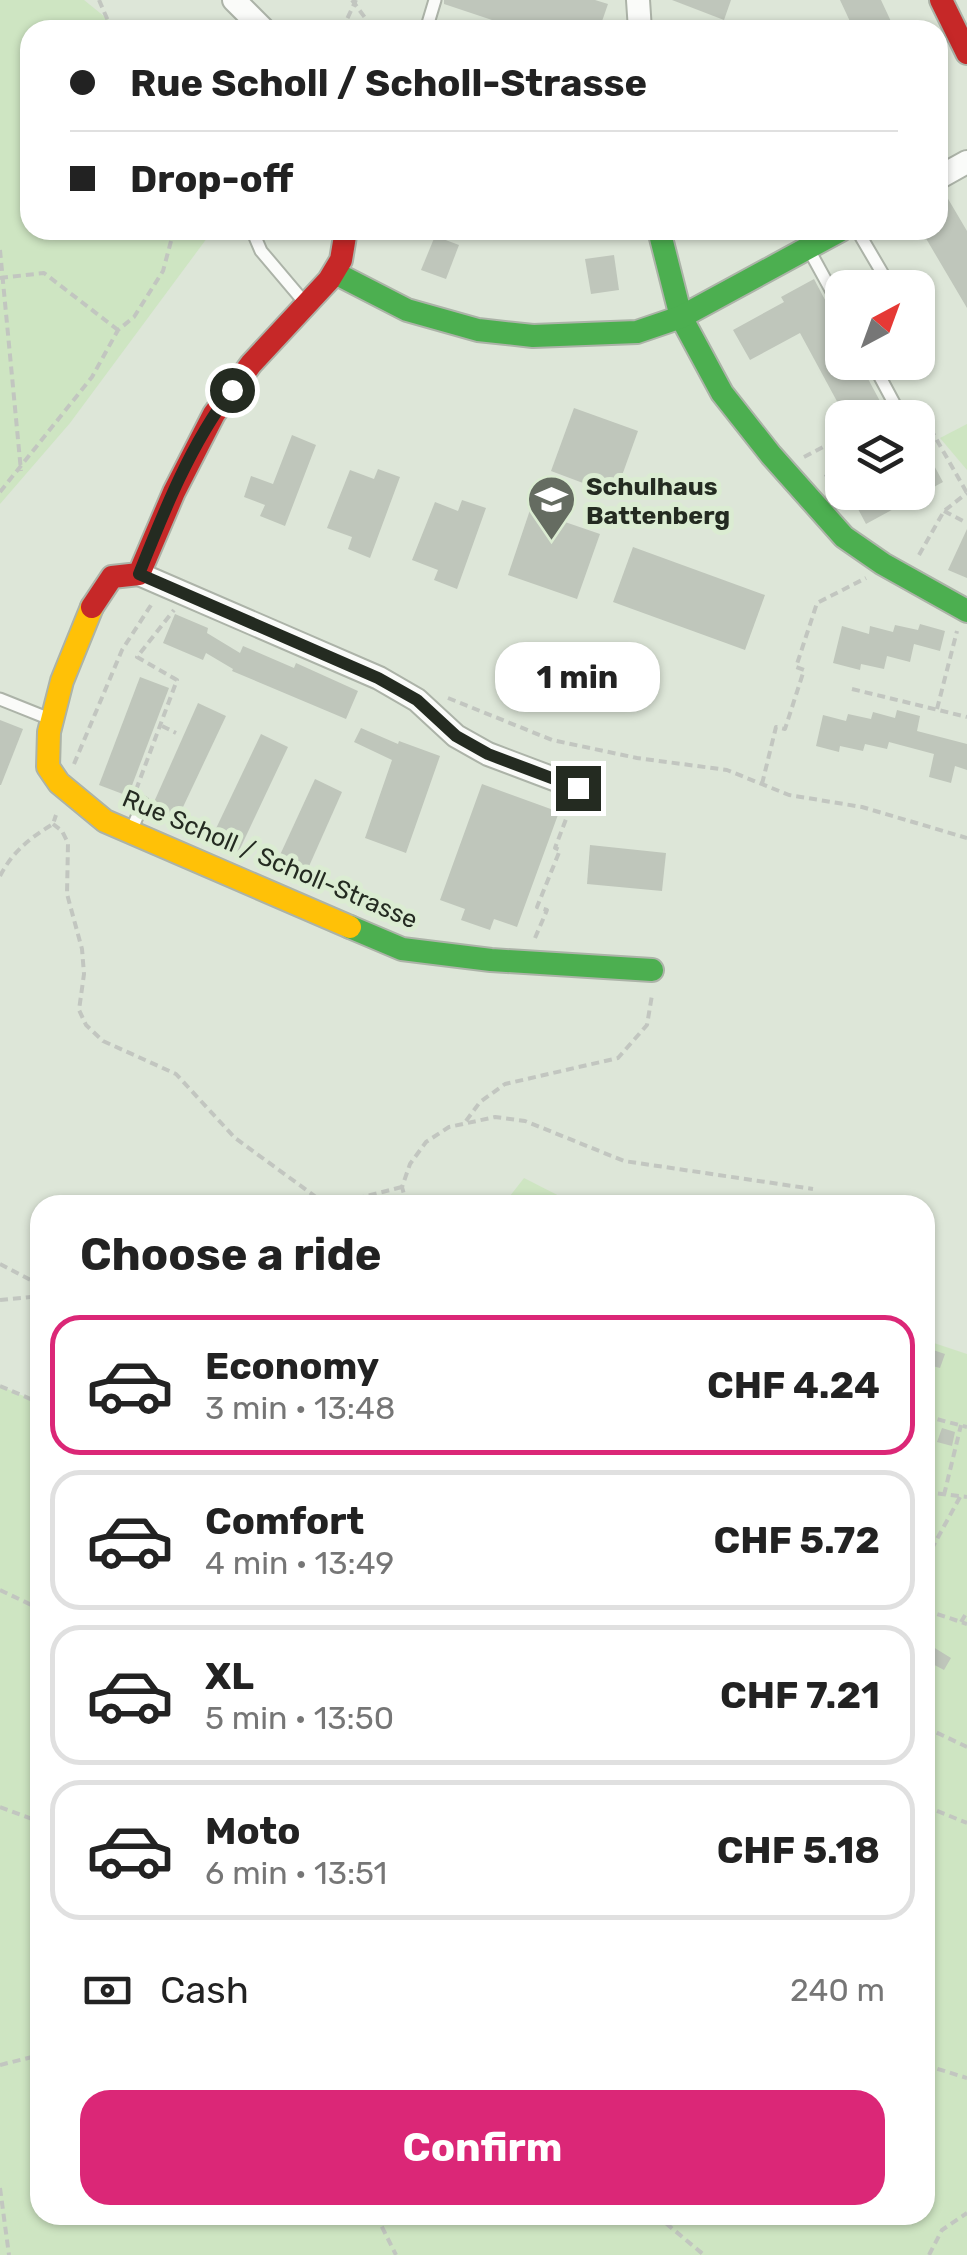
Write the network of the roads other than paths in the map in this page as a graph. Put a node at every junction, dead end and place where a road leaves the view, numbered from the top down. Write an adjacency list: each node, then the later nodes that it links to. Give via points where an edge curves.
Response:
1 (234, 0): 3 (street)
2 (941, 0): 4 (street)
3 (254, 20)
4 (967, 53)
5 (256, 240): 14 (lane)
6 (349, 240): 12 (street)
7 (662, 240): 15 (street)
8 (823, 240): 10 (street)
9 (864, 240): 11 (lane)
10 (808, 248): 13 (lane); 15 (street)
11 (881, 270)
12 (337, 274): 14 (street); 15 (street, via 407,310 478,330 597,336)
13 (825, 279)
14 (305, 303): 16 (street, via 216,411)
15 (681, 317): 17 (street, via 722,393 844,537)
16 (139, 574): 19 (street, via 112,577 98,596); 20 (street, via 378,678 488,754)
17 (963, 616)
18 (0, 700): 19 (lane)
19 (50, 719): 22 (street, Rue Scholl / Scholl-Strasse, via 48,766 64,790)
20 (578, 788)
21 (140, 802): 22 (lane)
22 (130, 832): 23 (street, Rue Scholl / Scholl-Strasse, via 402,949)
23 (652, 970)

